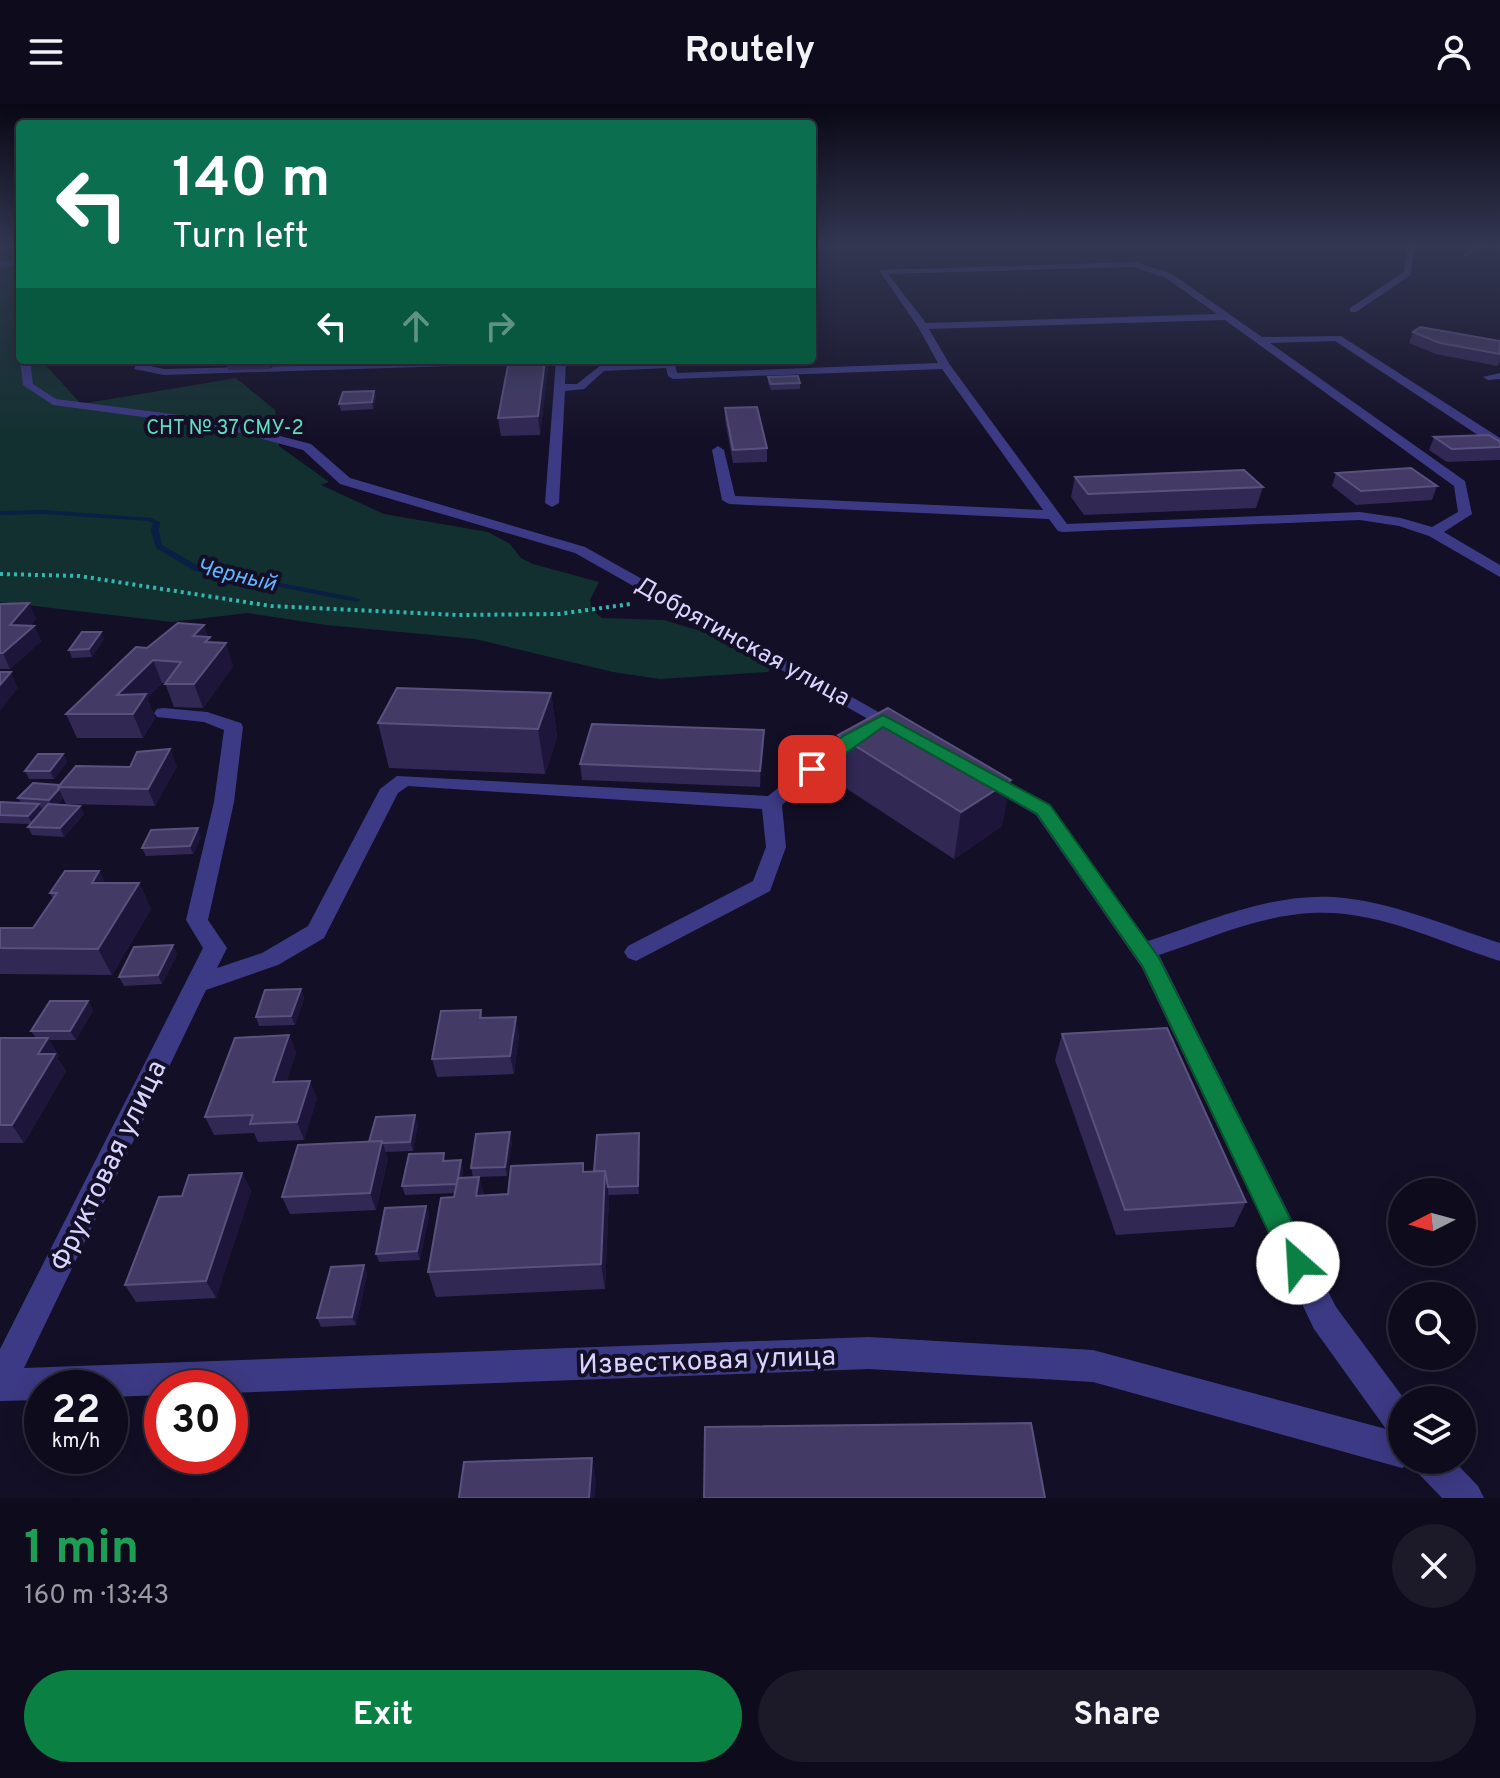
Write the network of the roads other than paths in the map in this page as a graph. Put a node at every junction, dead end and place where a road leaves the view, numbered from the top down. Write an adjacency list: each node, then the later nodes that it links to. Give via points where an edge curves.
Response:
1 (911, 310): 4 (street)
2 (1217, 310): 3 (street)
3 (1227, 317): 4 (street); 5 (street)
4 (923, 326): 12 (street)
5 (1262, 340): 14 (street, via 1337,338 1498,442); 16 (street)
6 (25, 364): 23 (street, Добрятинская улица, via 28,385 53,402 218,424 307,447 345,481 580,550)
7 (141, 364): 8 (street, via 138,367 164,372)
8 (319, 364)
9 (561, 364): 13 (street)
10 (646, 364): 13 (street, via 601,368 580,387)
11 (670, 364): 12 (street, via 673,376)
12 (945, 366): 19 (street)
13 (559, 388): 18 (street)
14 (1467, 443)
15 (1421, 444): 16 (street)
16 (1406, 445): 20 (street, via 1460,484 1465,514)
17 (718, 450): 19 (street, via 729,500)
18 (552, 503)
19 (1054, 515): 20 (street, via 1063,528 1360,516 1401,520)
20 (1436, 531): 21 (street)
21 (1500, 572)
22 (163, 713): 30 (street, Фруктовая улица, via 207,717 234,727 224,802 197,920 215,948)
23 (883, 720): 24 (street, Добрятинская улица); 26 (street, via 849,740)
24 (923, 742)
25 (963, 765): 28 (street, via 1043,810)
26 (772, 803): 27 (street, via 776,847 762,886); 30 (street, via 404,780 390,789 316,932 270,959)
27 (636, 952)
28 (1143, 952): 29 (street, via 1275,911 1333,905 1394,918); 32 (street, via 1325,1318)
29 (1500, 952)
30 (197, 984): 31 (street, Фруктовая улица)
31 (0, 1384): 33 (street, Известковая улица, via 869,1353 1093,1366)
32 (1388, 1405)
33 (1388, 1447)
34 (1443, 1474): 35 (street)
35 (1466, 1498)

